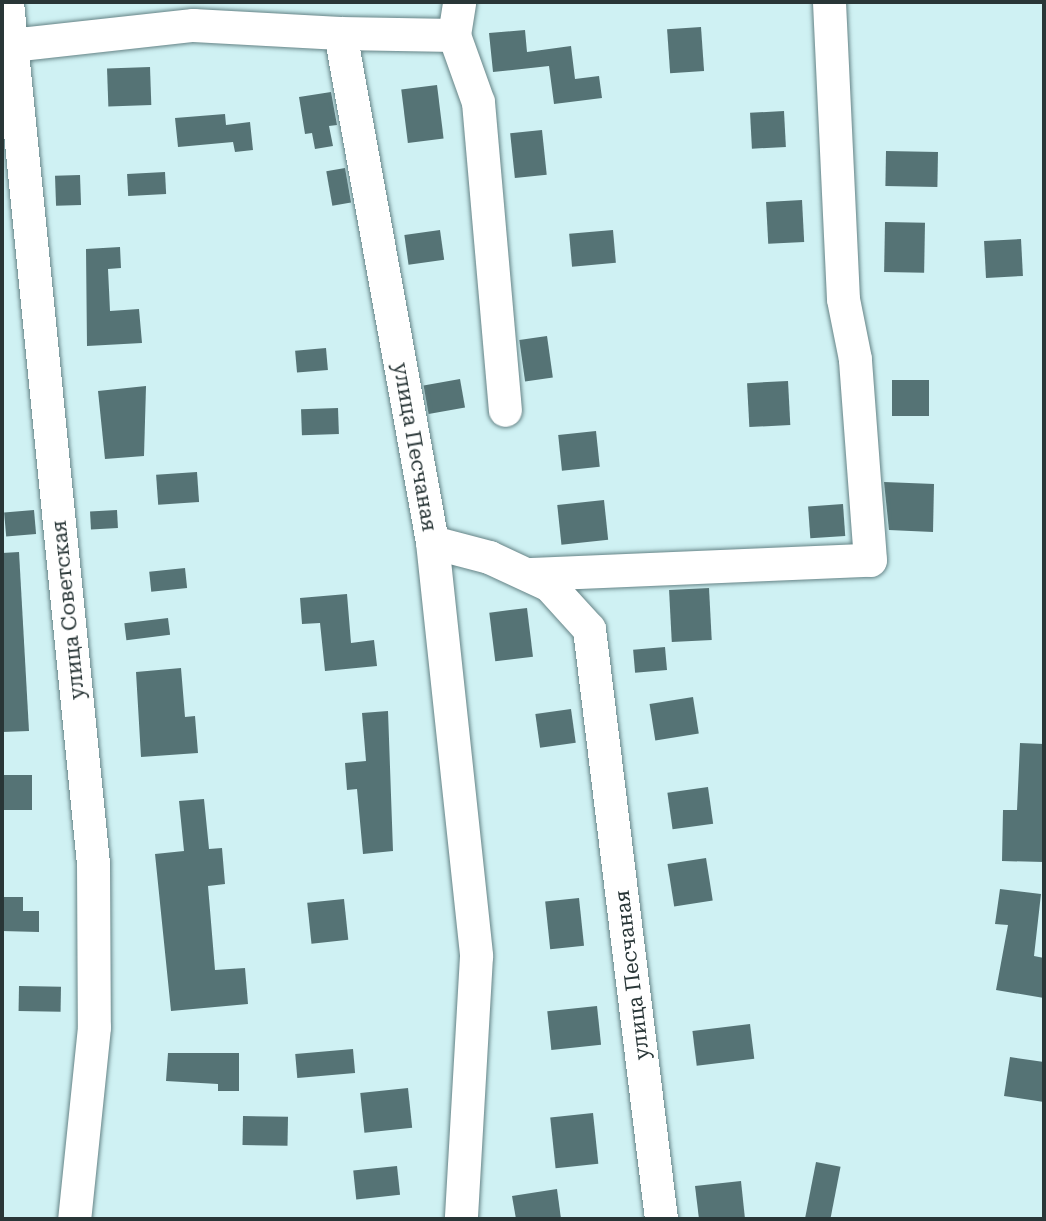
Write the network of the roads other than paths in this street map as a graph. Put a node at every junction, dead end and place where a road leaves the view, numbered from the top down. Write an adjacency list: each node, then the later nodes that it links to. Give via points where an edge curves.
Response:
1 (7, 2): 6 (street, улица Советская)
2 (459, 2): 5 (street)
3 (829, 2): 9 (street, via 843,299 855,359 870,560 569,576)
4 (340, 33): 5 (street); 6 (street, via 193,25); 8 (street, улица Песчаная)
5 (454, 35): 7 (street, via 478,102)
6 (11, 45): 10 (street, улица Советская, via 93,863 94,1027)
7 (505, 410)
8 (432, 542): 9 (street, улица Песчаная); 11 (street, via 476,956)
9 (524, 573): 12 (street, улица Песчаная, via 549,585 589,629)
10 (74, 1219)
11 (461, 1219)
12 (661, 1219)

